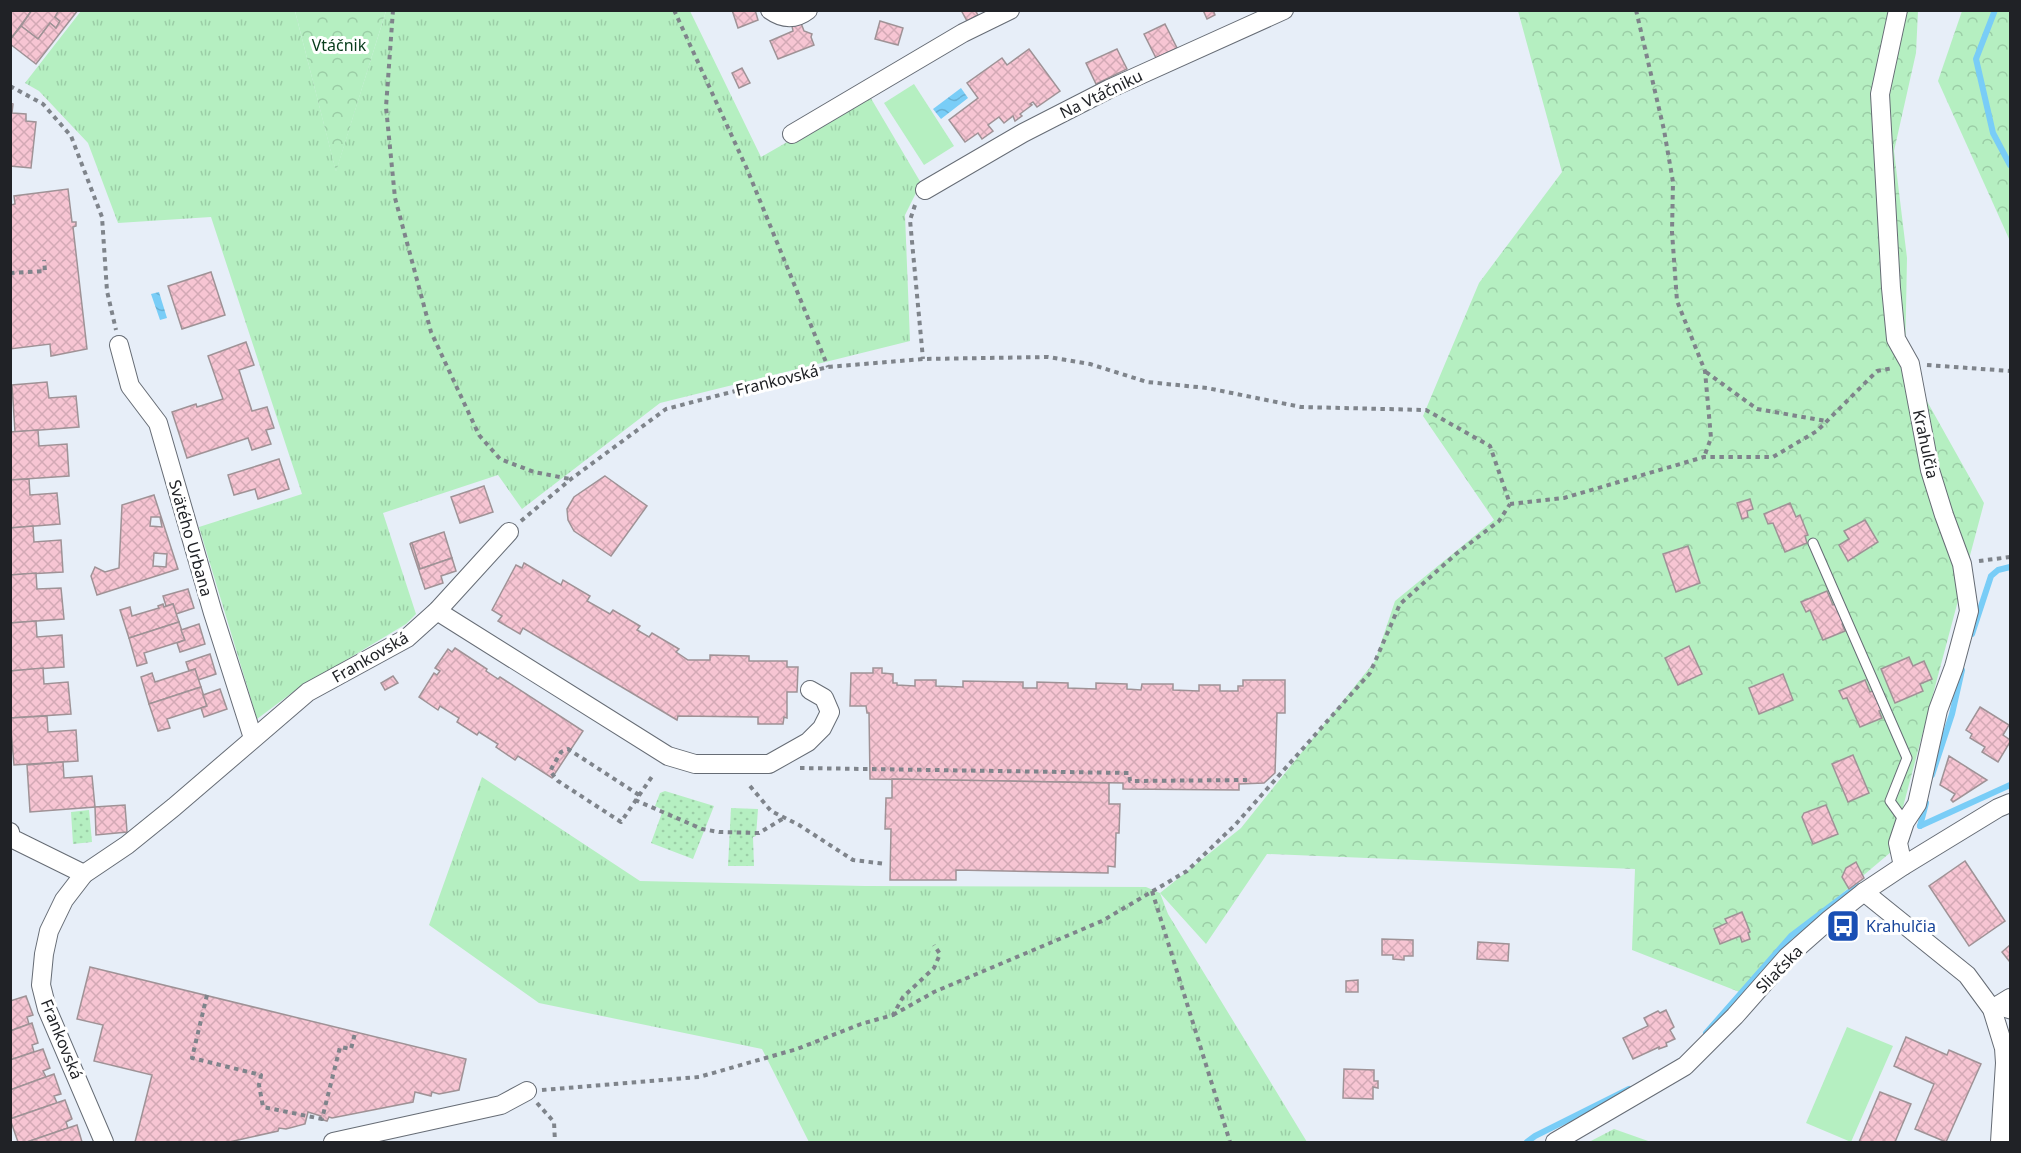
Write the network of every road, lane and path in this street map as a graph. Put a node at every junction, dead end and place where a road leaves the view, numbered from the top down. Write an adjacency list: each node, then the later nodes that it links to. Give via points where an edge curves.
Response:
1 (393, 10): 22 (path, via 386,107 395,198 431,332 479,435 500,459 534,472)
2 (674, 10): 17 (path, via 747,170)
3 (770, 10): 4 (street, via 790,19)
4 (808, 10)
5 (1010, 10): 10 (street, via 963,33)
6 (1284, 10): 11 (street, Na Vtáčniku, via 1108,89)
7 (1636, 10): 18 (path, via 1673,182 1677,302)
8 (1898, 10): 16 (street, Krahulčia, via 1880,94 1896,339)
9 (10, 86): 14 (path, via 43,104 70,136 102,217 107,291)
10 (792, 134)
11 (925, 190): 15 (path, via 910,220)
12 (44, 260): 13 (path, via 45,271)
13 (10, 273)
14 (119, 345): 30 (street, Svätého Urbana, via 130,386 158,423)
15 (923, 359): 17 (path, Frankovská); 23 (path, Frankovská, via 1048,357 1090,364 1147,382 1207,388 1301,407 1426,410 1490,446)
16 (1910, 364): 19 (path); 20 (path, via 1876,371); 27 (street, Krahulčia, via 1930,470)
17 (828, 367): 22 (path, Frankovská, via 666,409)
18 (1705, 371): 20 (path, via 1757,409); 21 (path, via 1711,438)
19 (2010, 371)
20 (1827, 421): 21 (path, via 1773,457)
21 (1704, 457): 23 (path, via 1564,498)
22 (571, 479): 24 (path, Frankovská)
23 (1510, 504): 43 (path, via 1499,521 1400,604 1370,673 1235,825 1187,871)
24 (509, 532): 28 (street, Frankovská)
25 (1813, 543): 38 (lane, via 1907,758 1890,801)
26 (2010, 557): 27 (path)
27 (1962, 564): 38 (street, Krahulčia, via 1969,611 1938,710 1917,804)
28 (437, 611): 29 (street, via 669,756 695,764 769,764 808,742 822,728 830,712 824,698); 30 (street, Frankovská, via 407,638 308,692)
29 (810, 690)
30 (253, 738): 42 (street, Frankovská, via 127,845)
31 (796, 768): 33 (path, via 1129,773 1130,781)
32 (653, 775): 35 (path)
33 (1247, 780)
34 (750, 786): 37 (path, via 771,811)
35 (637, 797): 35 (path, via 621,822 558,781 550,771 561,752 568,749); 37 (path, via 702,829 719,832 759,833)
36 (2010, 803): 41 (street, Sliačska)
37 (785, 818): 40 (path, via 853,860)
38 (1905, 822): 41 (street, Krahulčia, via 1898,843)
39 (10, 832): 42 (street, via 11,838)
40 (886, 864)
41 (1903, 866): 44 (street, Sliačska)
42 (84, 874): 57 (street, Frankovská, via 64,900 50,931 41,985 47,1009)
43 (1152, 891): 50 (path, via 1102,921 934,992); 60 (path)
44 (1864, 892): 48 (street, via 1967,975); 61 (street, Sliačska, via 1787,957 1685,1066)
45 (934, 945): 50 (path, via 940,954 934,968 903,997)
46 (207, 995): 54 (path, via 192,1058 261,1075 263,1107)
47 (2010, 998): 48 (street)
48 (1992, 1009): 49 (lane); 52 (street)
49 (2010, 1014)
50 (893, 1015): 53 (path, via 699,1077)
51 (355, 1034): 54 (path, via 351,1049 340,1047 322,1119)
52 (2007, 1051): 56 (street)
53 (527, 1091): 58 (street, via 501,1105); 59 (path, via 554,1122)
54 (315, 1118): 55 (path)
55 (317, 1127)
56 (2004, 1141)
57 (104, 1143)
58 (333, 1143)
59 (555, 1143)
60 (1230, 1143)
61 (1555, 1143)

